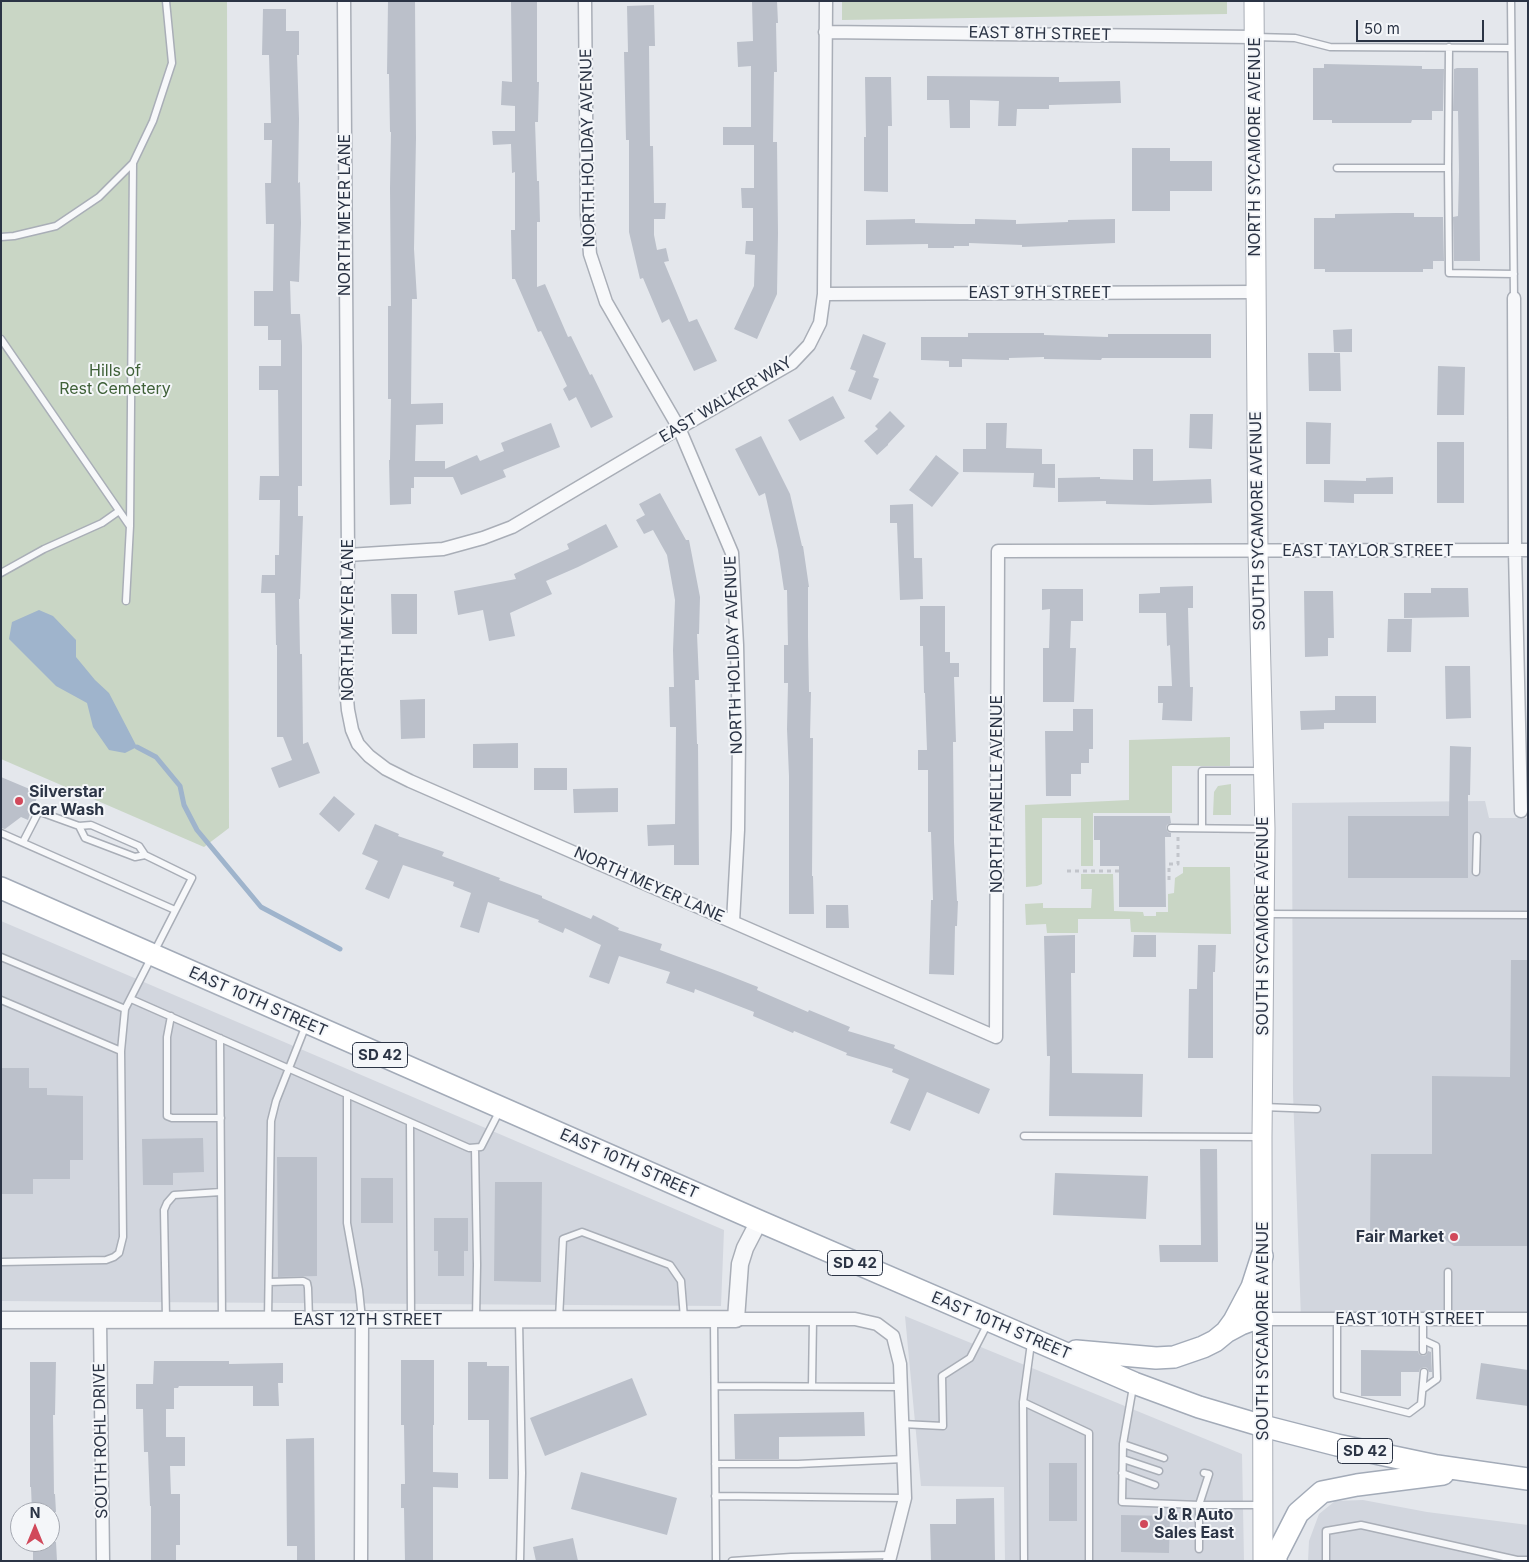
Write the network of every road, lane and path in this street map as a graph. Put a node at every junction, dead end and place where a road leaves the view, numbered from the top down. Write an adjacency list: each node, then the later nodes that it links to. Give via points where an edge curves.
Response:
1 (166, 1): 11 (lane, via 172,64 153,121)
2 (344, 1): 27 (street, NORTH MEYER LANE)
3 (585, 1): 20 (street, NORTH HOLIDAY AVENUE, via 590,254 606,302)
4 (826, 1): 7 (street, EAST WALKER WAY)
5 (1254, 1): 8 (main road, NORTH SYCAMORE AVENUE)
6 (1510, 1): 10 (lane)
7 (825, 32): 8 (street, EAST 8TH STREET); 17 (street, EAST WALKER WAY)
8 (1254, 37): 9 (lane, via 1296,38 1330,47); 16 (main road, NORTH SYCAMORE AVENUE)
9 (1449, 47): 10 (lane); 13 (lane)
10 (1511, 48): 15 (lane)
11 (133, 163): 14 (lane, via 99,197 56,226); 22 (lane)
12 (1337, 168): 13 (lane)
13 (1448, 168): 15 (lane, via 1449,272)
14 (1, 237)
15 (1514, 274): 18 (lane)
16 (1256, 292): 17 (street, EAST 9TH STREET); 25 (main road, SOUTH SYCAMORE AVENUE)
17 (824, 294): 20 (street, EAST WALKER WAY, via 820,322 809,345 792,363)
18 (1514, 298): 26 (street)
19 (1, 339): 21 (lane)
20 (679, 428): 27 (street, EAST WALKER WAY, via 512,527 443,549); 48 (street, NORTH HOLIDAY AVENUE, via 732,553 739,737)
21 (119, 511): 22 (lane); 28 (lane, via 102,523)
22 (130, 526): 29 (lane)
23 (1528, 550): 26 (street, EAST TAYLOR STREET)
24 (998, 551): 25 (street, EAST TAYLOR STREET); 56 (street, NORTH FANELLE AVENUE)
25 (1258, 551): 26 (street, EAST TAYLOR STREET); 30 (main road, SOUTH SYCAMORE AVENUE)
26 (1515, 551): 31 (street)
27 (348, 555): 48 (street, NORTH MEYER LANE, via 348,710 358,744 369,756 410,781)
28 (1, 573)
29 (126, 602)
30 (1263, 771): 34 (lane, via 1202,771); 35 (main road, SOUTH SYCAMORE AVENUE)
31 (1521, 811)
32 (79, 826): 38 (lane, via 36,810); 39 (lane, via 91,825 139,846); 39 (lane, via 85,838 135,857)
33 (1174, 828): 34 (lane); 43 (path, via 1178,864 1169,864)
34 (1202, 828): 35 (lane)
35 (1265, 829): 46 (main road, SOUTH SYCAMORE AVENUE)
36 (1, 833): 38 (lane)
37 (1477, 836): 42 (lane)
38 (23, 842): 45 (lane)
39 (145, 855): 45 (lane, via 192,878)
40 (1066, 871): 41 (path)
41 (1119, 871)
42 (1476, 872)
43 (1169, 880)
44 (1, 888): 49 (main road, EAST 10TH STREET / SD 42)
45 (175, 910): 49 (lane)
46 (1265, 914): 47 (lane); 61 (main road, SOUTH SYCAMORE AVENUE)
47 (1528, 915)
48 (734, 922): 56 (street, NORTH MEYER LANE)
49 (153, 955): 51 (lane); 55 (main road, EAST 10TH STREET / SD 42)
50 (1, 957): 53 (lane)
51 (131, 998): 53 (lane); 54 (lane)
52 (1, 1000): 58 (lane)
53 (125, 1009): 58 (lane)
54 (171, 1016): 57 (lane); 64 (lane, via 167,1038 167,1116)
55 (307, 1023): 59 (lane); 62 (main road, EAST 10TH STREET / SD 42)
56 (996, 1037)
57 (220, 1038): 59 (lane); 64 (lane)
58 (122, 1050): 72 (lane, via 122,1237 119,1253 106,1260)
59 (289, 1069): 60 (lane); 74 (lane, via 272,1121)
60 (347, 1094): 65 (lane); 89 (lane, via 347,1223)
61 (1262, 1107): 63 (lane); 67 (main road, SOUTH SYCAMORE AVENUE)
62 (501, 1108): 68 (lane, via 481,1147); 70 (main road, EAST 10TH STREET / SD 42)
63 (1317, 1109)
64 (221, 1118): 69 (lane)
65 (410, 1122): 68 (lane); 90 (lane)
66 (1024, 1136): 67 (lane)
67 (1262, 1138): 71 (main road, SOUTH SYCAMORE AVENUE)
68 (475, 1148): 91 (lane)
69 (221, 1192): 85 (lane, via 174,1194 167,1202 164,1210); 86 (lane)
70 (759, 1221): 76 (street, via 740,1264); 95 (main road, EAST 10TH STREET / SD 42)
71 (1262, 1256): 78 (main road, SOUTH SYCAMORE AVENUE); 96 (main road, via 1249,1293)
72 (1, 1262)
73 (1448, 1272): 81 (lane)
74 (269, 1282): 87 (lane); 88 (lane, via 307,1284)
75 (714, 1319): 76 (street, EAST 12TH STREET); 94 (street, EAST 12TH STREET); 103 (lane)
76 (736, 1319): 77 (street, EAST 12TH STREET)
77 (813, 1319): 104 (lane); 105 (street, EAST 12TH STREET, via 855,1319 877,1324 893,1336 900,1364)
78 (1263, 1319): 79 (street, EAST 10TH STREET); 96 (main road, via 1241,1324); 109 (main road, SOUTH SYCAMORE AVENUE)
79 (1337, 1319): 80 (street, EAST 10TH STREET); 106 (lane, via 1337,1395 1409,1413 1422,1404)
80 (1422, 1319): 81 (street, EAST 10TH STREET); 98 (lane)
81 (1448, 1319): 82 (street, EAST 10TH STREET)
82 (1528, 1319)
83 (1, 1320): 84 (street, EAST 12TH STREET)
84 (100, 1320): 85 (street, EAST 12TH STREET); 130 (street, SOUTH ROHL DRIVE)
85 (166, 1320): 86 (street, EAST 12TH STREET)
86 (222, 1320): 87 (street, EAST 12TH STREET)
87 (268, 1320): 88 (street, EAST 12TH STREET)
88 (310, 1320): 89 (street, EAST 12TH STREET)
89 (362, 1320): 90 (street, EAST 12TH STREET); 131 (street)
90 (411, 1320): 91 (street, EAST 12TH STREET)
91 (476, 1320): 92 (street, EAST 12TH STREET)
92 (519, 1320): 93 (street, EAST 12TH STREET); 132 (lane)
93 (559, 1320): 94 (street, EAST 12TH STREET); 94 (lane, via 563,1239 582,1232 670,1265 681,1281)
94 (684, 1320)
95 (989, 1320): 97 (main road, EAST 10TH STREET / SD 42); 108 (lane, via 970,1358 942,1376 942,1426)
96 (1226, 1332): 99 (main road, via 1203,1347 1174,1357 1135,1357)
97 (1031, 1339): 99 (main road, EAST 10TH STREET / SD 42); 107 (lane)
98 (1423, 1340): 100 (lane); 106 (lane, via 1436,1346 1437,1379)
99 (1053, 1348): 102 (main road, EAST 10TH STREET / SD 42)
100 (1423, 1351)
101 (1424, 1372): 106 (lane)
102 (1134, 1383): 109 (main road, EAST 10TH STREET / SD 42, via 1198,1407); 110 (lane)
103 (715, 1386): 104 (lane); 114 (lane)
104 (812, 1386): 105 (lane)
105 (901, 1387): 108 (street)
106 (1422, 1388)
107 (1023, 1402): 135 (lane); 136 (lane, via 1089,1433)
108 (902, 1424): 112 (street)
109 (1263, 1426): 115 (main road, SD 42, via 1337,1445); 126 (main road, SOUTH SYCAMORE AVENUE)
110 (1123, 1444): 111 (lane); 113 (lane)
111 (1164, 1458)
112 (904, 1459): 114 (lane); 123 (street)
113 (1122, 1459): 116 (lane); 118 (lane)
114 (715, 1464): 121 (lane)
115 (1468, 1471): 119 (main road, SD 42); 138 (main road, via 1322,1492 1298,1513)
116 (1159, 1472)
117 (1204, 1473): 124 (lane, via 1209,1474)
118 (1122, 1474): 120 (lane); 125 (lane, via 1122,1502)
119 (1528, 1478)
120 (1155, 1485)
121 (715, 1496): 123 (lane); 133 (lane)
122 (1175, 1496): 125 (lane)
123 (905, 1498): 128 (street)
124 (1198, 1501): 125 (lane); 126 (lane); 127 (lane)
125 (1172, 1504)
126 (1263, 1505): 137 (main road, SOUTH SYCAMORE AVENUE)
127 (1199, 1549)
128 (890, 1558): 134 (lane, via 791,1557)
129 (1528, 1560): 139 (lane, via 1361,1525 1326,1531)
130 (103, 1561)
131 (361, 1561)
132 (520, 1561)
133 (716, 1561)
134 (732, 1561)
135 (1024, 1561)
136 (1089, 1561)
137 (1263, 1561)
138 (1276, 1561)
139 (1326, 1561)

